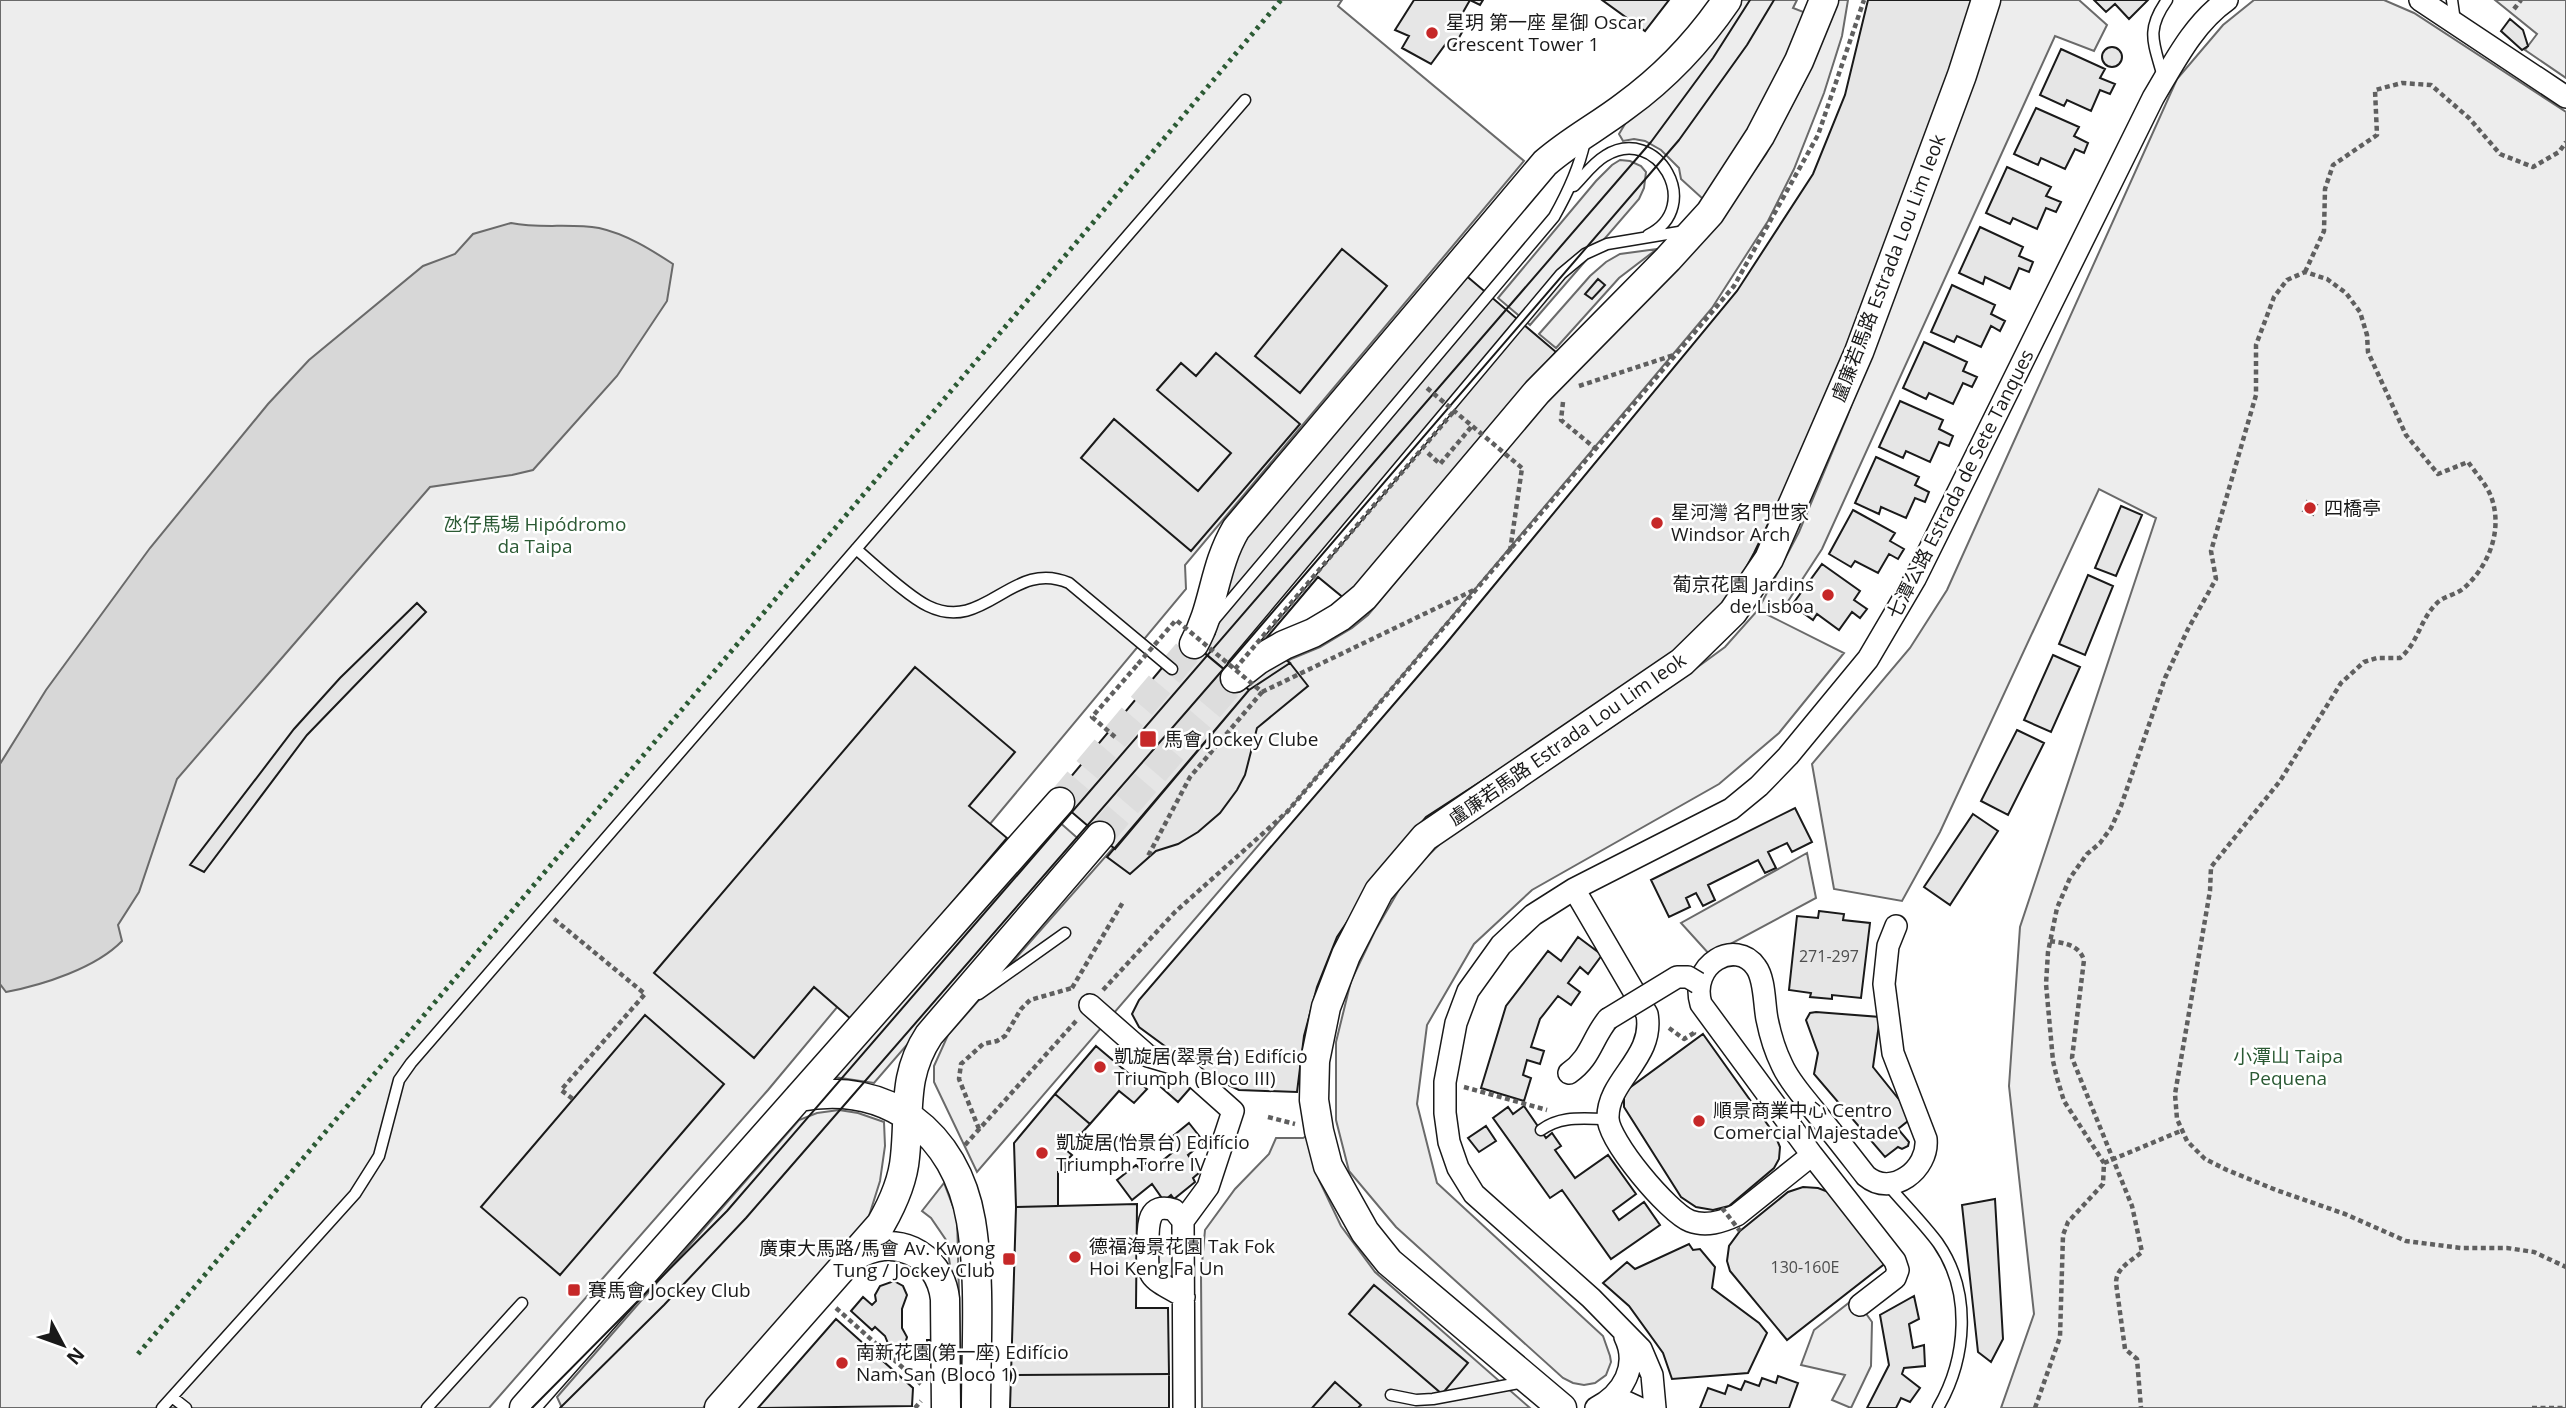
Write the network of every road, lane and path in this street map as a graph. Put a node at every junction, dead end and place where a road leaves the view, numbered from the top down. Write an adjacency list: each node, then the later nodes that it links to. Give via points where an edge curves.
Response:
1 (1727, 0): 15 (main road, via 1684,56 1624,108)
2 (1825, 0): 18 (main road, via 1760,136)
3 (1864, 0): 21 (path, via 1818,135 1734,286)
4 (1986, 0): 78 (main road, 盧廉若馬路 Estrada Lou Lim Ieok, via 1859,352 1769,559 1734,612 1682,662 1425,837 1379,891 1326,1007 1315,1060 1314,1100 1328,1166 1365,1233 1389,1262)
5 (2167, 0): 12 (lane, via 2152,26)
6 (2227, 0): 12 (street, 七潭公路 Estrada de Sete Tanques, via 2189,38)
7 (2420, 0): 11 (street)
8 (2452, 0): 11 (lane)
9 (2521, 0): 10 (path)
10 (2514, 9)
11 (2455, 23): 13 (street)
12 (2164, 79): 40 (street, 七潭公路 Estrada de Sete Tanques, via 1915,579 1868,659 1788,756 1731,809)
13 (2566, 97)
14 (1245, 100): 29 (lane)
15 (1587, 131): 17 (lane); 32 (main road, via 1545,163 1236,529 1222,556 1209,609)
16 (2566, 142): 20 (path, via 2559,152 2533,167 2500,154 2469,118 2431,85 2402,83 2375,90 2377,135 2333,165 2325,189 2324,231)
17 (1569, 190): 19 (lane, via 1606,155 1621,149 1651,155 1663,164 1674,193 1665,221); 32 (lane, via 1554,217)
18 (1700, 224): 19 (lane, via 1688,231); 34 (main road, via 1537,392 1364,597 1313,634)
19 (1642, 238): 34 (lane, via 1607,244 1585,254 1561,274)
20 (2305, 272): 45 (path, via 2287,280 2274,297 2256,345 2256,396 2211,551 2216,579 2165,678 2111,828 2070,878); 61 (path, via 2327,279 2346,293 2360,312 2368,352 2406,435 2438,474 2468,462 2490,495 2496,520 2493,547 2462,590 2437,602 2423,619 2409,651 2400,658 2364,662 2341,683 2280,781 2211,867 2175,1094)
21 (1675, 355): 22 (path); 27 (path)
22 (1577, 387)
23 (1427, 388): 25 (path, bridge)
24 (1565, 391): 27 (path, via 1561,420)
25 (1454, 411): 26 (path, bridge); 34 (path, bridge)
26 (1472, 426): 28 (path); 30 (path, bridge, via 1522,468)
27 (1596, 449): 30 (path)
28 (1440, 464)
29 (856, 548): 33 (lane, via 927,606 955,614 976,608 1021,582 1043,576 1057,578 1069,583); 42 (lane)
30 (1510, 552): 31 (path)
31 (1480, 587): 35 (path); 48 (path, via 1287,812 1175,912)
32 (1194, 644)
33 (1172, 669)
34 (1232, 673): 35 (path, bridge); 36 (path, bridge, via 1176,620 1092,717)
35 (1262, 692): 39 (path, bridge, via 1190,777)
36 (1115, 737)
37 (1060, 802): 54 (main road)
38 (1100, 836): 49 (main road)
39 (1148, 856)
40 (1574, 889): 53 (street, 七潭公路 Estrada de Sete Tanques, via 1533,915 1501,945 1468,991 1456,1023); 58 (street, via 1647,1014 1649,1027 1647,1040 1614,1095)
41 (1123, 902): 47 (path)
42 (543, 910): 55 (path, via 645,994 561,1090); 80 (lane, via 399,1080 379,1156 355,1194)
43 (1896, 926): 66 (street, via 1888,946 1884,984 1893,1053 1927,1148 1919,1166)
44 (1065, 933): 49 (lane)
45 (2050, 942): 63 (path, via 2076,948 2084,960 2072,1058); 65 (path, via 2046,984 2057,1078 2064,1101)
46 (1698, 983): 52 (street, bridge, via 1677,977 1608,1019 1583,1064); 62 (street, via 1701,1004); 66 (street, via 1708,965 1726,955 1752,962 1758,969 1774,1046 1789,1079 1866,1176)
47 (1072, 988): 48 (path); 59 (path, via 1030,1000 1005,1037 983,1044 961,1064 959,1079)
48 (1090, 1005): 59 (path); 68 (street, via 1148,1056 1185,1065 1233,1111 1208,1187)
49 (943, 1019): 56 (main road, via 916,1056)
50 (1690, 1023): 51 (path, via 1694,1032 1684,1040)
51 (1667, 1026)
52 (1569, 1073)
53 (1445, 1082): 57 (path); 76 (street, 七潭公路 Estrada de Sete Tanques, via 1449,1142 1474,1194)
54 (799, 1097): 56 (main road, via 858,1095); 77 (main road)
55 (573, 1099)
56 (907, 1114): 64 (main road, via 924,1127); 70 (main road, via 905,1157 897,1191 881,1223)
57 (1582, 1119): 58 (lane); 60 (lane, via 1553,1122)
58 (1607, 1119): 62 (street, via 1617,1143 1658,1194 1691,1222 1714,1223 1737,1215)
59 (979, 1129): 64 (path)
60 (1541, 1130)
61 (2183, 1130): 63 (path); 71 (path, via 2205,1159 2406,1241 2534,1252)
62 (1812, 1155): 75 (street, via 1898,1265 1895,1278)
63 (2115, 1158): 65 (path); 96 (path, via 2142,1252 2116,1276 2125,1349 2137,1359)
64 (950, 1162): 89 (main road, via 965,1196 975,1262)
65 (2104, 1163): 95 (path, via 2103,1184 2068,1222 2063,1235 2060,1337)
66 (1888, 1185): 94 (lane, via 1938,1243 1954,1274 1961,1307 1961,1345 1955,1374)
67 (1722, 1208): 69 (path, bridge)
68 (1183, 1222): 73 (street); 73 (street, via 1168,1209 1152,1214 1148,1266 1155,1279)
69 (1741, 1231)
70 (847, 1264): 72 (main road); 81 (main road, via 866,1250 894,1245 916,1252 934,1268 945,1299)
71 (2566, 1267)
72 (820, 1294): 81 (path); 88 (main road)
73 (1184, 1297): 90 (street)
74 (522, 1303): 85 (lane)
75 (1860, 1305)
76 (1621, 1329): 82 (street, via 1629,1344 1628,1376); 93 (street, 七潭公路 Estrada de Sete Tanques, via 1641,1349 1653,1375)
77 (550, 1379): 86 (main road); 87 (main road)
78 (1530, 1381): 79 (lane, via 1433,1399); 91 (main road, 盧廉若馬路 Estrada Lou Lim Ieok)
79 (1391, 1395)
80 (172, 1397): 83 (lane); 84 (lane)
81 (938, 1400)
82 (1603, 1405): 92 (street, via 1626,1402)
83 (162, 1408)
84 (186, 1408)
85 (427, 1408)
86 (524, 1408)
87 (544, 1408)
88 (719, 1408)
89 (976, 1408)
90 (1184, 1408)
91 (1562, 1408)
92 (1639, 1408)
93 (1655, 1408)
94 (1938, 1408)
95 (2035, 1408)
96 (2141, 1408)
97 (2532, 1408): 98 (path)
98 (2566, 1408)

